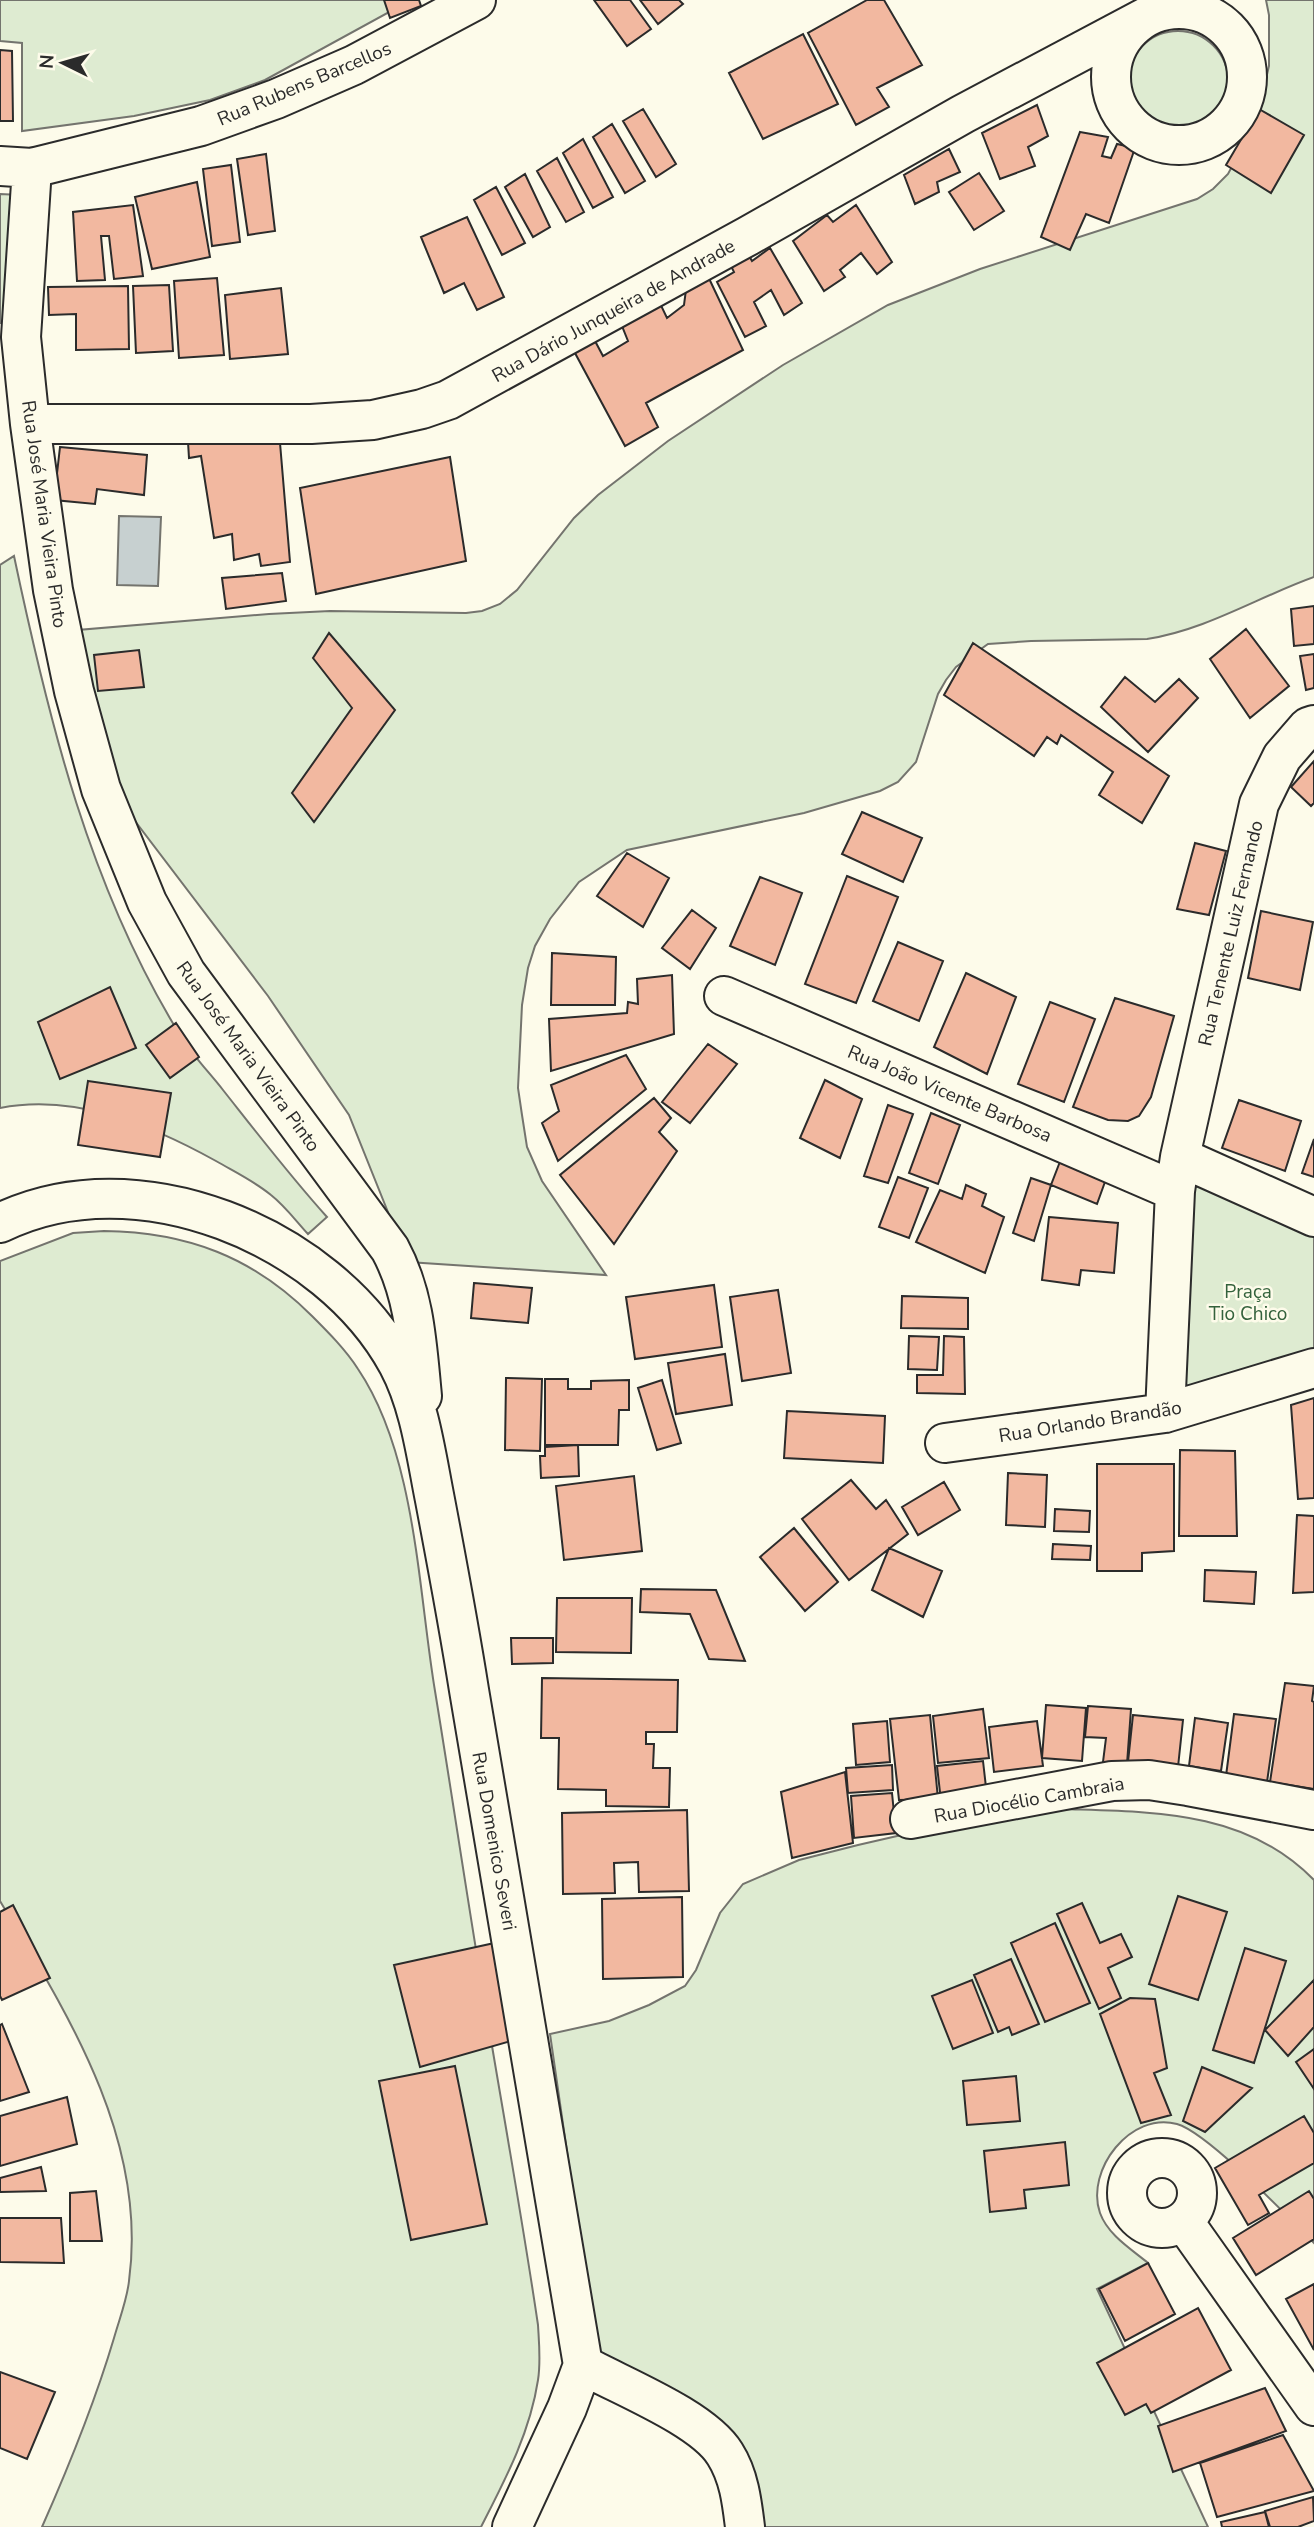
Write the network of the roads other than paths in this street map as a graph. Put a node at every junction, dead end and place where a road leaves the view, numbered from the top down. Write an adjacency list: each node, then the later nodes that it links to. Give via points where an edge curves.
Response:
1 (477, 0): 3 (street, Rua Rubens Barcellos, via 391,47 276,99 201,126)
2 (1146, 17): 5 (street, Rua Dário Junqueira de Andrade, via 448,400 373,420 311,424)
3 (16, 167): 4 (street, Rua José Maria Vieira Pinto)
4 (11, 338): 5 (street, Rua José Maria Vieira Pinto)
5 (30, 424): 11 (street, Rua José Maria Vieira Pinto, via 53,590 74,691 101,789 147,902 186,973)
6 (1314, 725): 8 (street, Rua Tenente Luiz Fernando, via 1282,757 1259,804)
7 (724, 996): 8 (street, Rua João Vicente Barbosa)
8 (1178, 1174): 9 (street, Rua João Vicente Barbosa); 14 (street)
9 (1314, 1217)
10 (0, 1223): 12 (street, Rua Domenico Severi, via 66,1200 161,1204 256,1233)
11 (373, 1226): 12 (street, via 379,1267 374,1286 356,1294); 16 (street, Rua José Maria Vieira Pinto, via 397,1261 411,1303)
12 (335, 1286): 16 (street, Rua Domenico Severi, via 374,1327 400,1368)
13 (1314, 1368): 14 (street, Rua Orlando Brandão)
14 (1165, 1413): 15 (street, Rua Orlando Brandão)
15 (946, 1443)
16 (431, 1478): 20 (street, Rua Domenico Severi)
17 (1314, 1810): 18 (street, Rua Diocélio Cambraia, via 1149,1780 1112,1781)
18 (910, 1819)
19 (1184, 2222): 21 (street)
20 (583, 2365): 22 (street); 23 (street, via 682,2417 715,2442 735,2476)
21 (1314, 2406)
22 (512, 2527)
23 (745, 2527)

